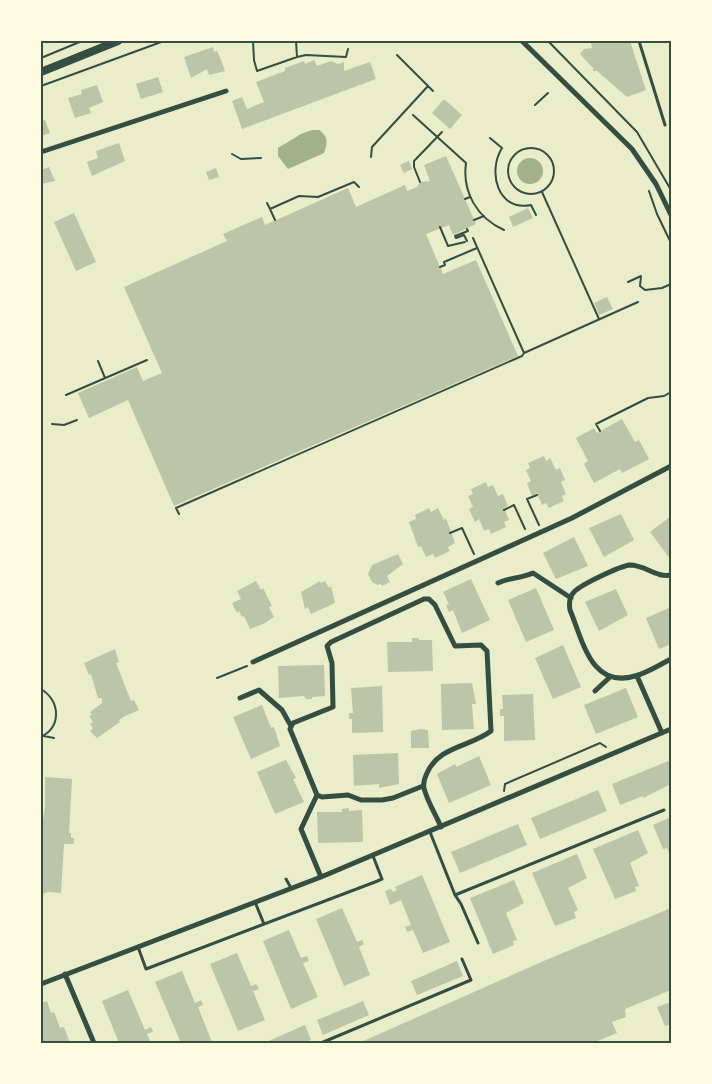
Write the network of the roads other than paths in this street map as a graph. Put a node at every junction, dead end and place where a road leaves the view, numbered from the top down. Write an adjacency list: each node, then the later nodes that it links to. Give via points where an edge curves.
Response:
1 (118, 41): 4 (street)
2 (522, 41): 8 (street, via 632,149 656,184)
3 (639, 41): 6 (lane)
4 (41, 72)
5 (226, 91): 7 (street)
6 (665, 125)
7 (41, 152)
8 (671, 214)
9 (671, 466): 14 (street, via 572,518)
10 (671, 575): 12 (street, via 659,575 630,565 580,586)
11 (498, 583): 12 (street, via 533,573)
12 (571, 598): 16 (street, via 570,610 590,658 599,672)
13 (671, 659): 15 (street)
14 (253, 662)
15 (637, 676): 16 (street); 21 (street)
16 (610, 677): 17 (street)
17 (595, 691)
18 (240, 698): 19 (street, via 258,690 282,710)
19 (291, 726): 22 (street, via 333,707 332,663 327,646 331,642 429,599 455,646 481,645 486,648 491,731 437,758 430,766); 23 (street, via 290,732)
20 (671, 730): 21 (street)
21 (662, 733): 25 (street)
22 (423, 786): 23 (street, via 382,800); 25 (street)
23 (318, 795): 28 (street, via 301,829)
24 (664, 810): 31 (lane)
25 (441, 827): 26 (street)
26 (430, 832): 27 (street); 31 (lane)
27 (372, 856): 28 (street); 33 (lane, via 382,879)
28 (321, 876): 30 (street)
29 (286, 879): 30 (lane)
30 (291, 888): 32 (street)
31 (455, 895): 34 (lane)
32 (255, 902): 33 (lane); 35 (street)
33 (264, 924): 35 (lane, via 146,969)
34 (478, 943)
35 (138, 946): 37 (street)
36 (462, 959): 40 (lane, via 471,980)
37 (64, 974): 38 (street); 39 (street)
38 (41, 984)
39 (94, 1043)
40 (322, 1043)

